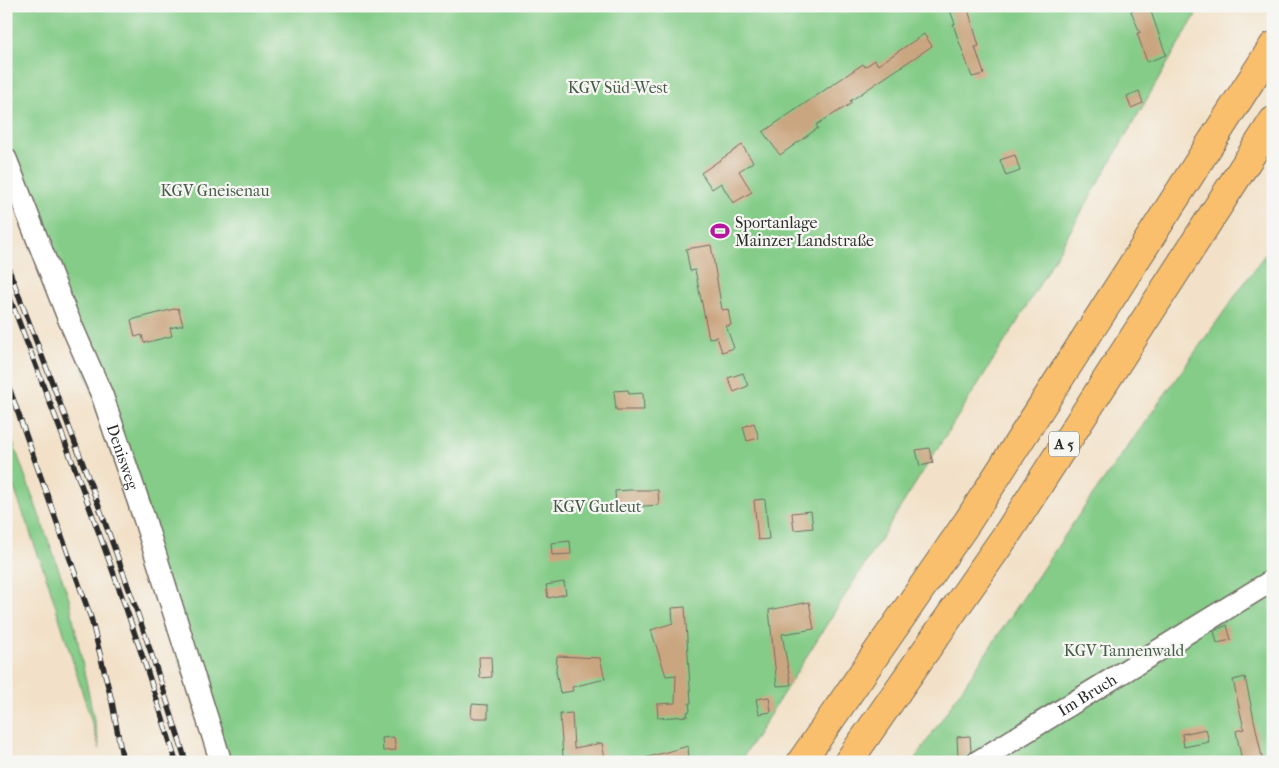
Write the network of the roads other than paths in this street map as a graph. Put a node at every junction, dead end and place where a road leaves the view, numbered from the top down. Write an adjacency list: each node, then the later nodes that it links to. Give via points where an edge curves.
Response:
1 (1273, 46): 6 (highway, A 5, via 968,521)
2 (1273, 121): 7 (highway, A 5, via 1009,530)
3 (6, 159): 5 (lane, Denisweg, via 102,395)
4 (1273, 580): 8 (lane, Im Bruch)
5 (221, 762)
6 (801, 762)
7 (848, 762)
8 (977, 762)

